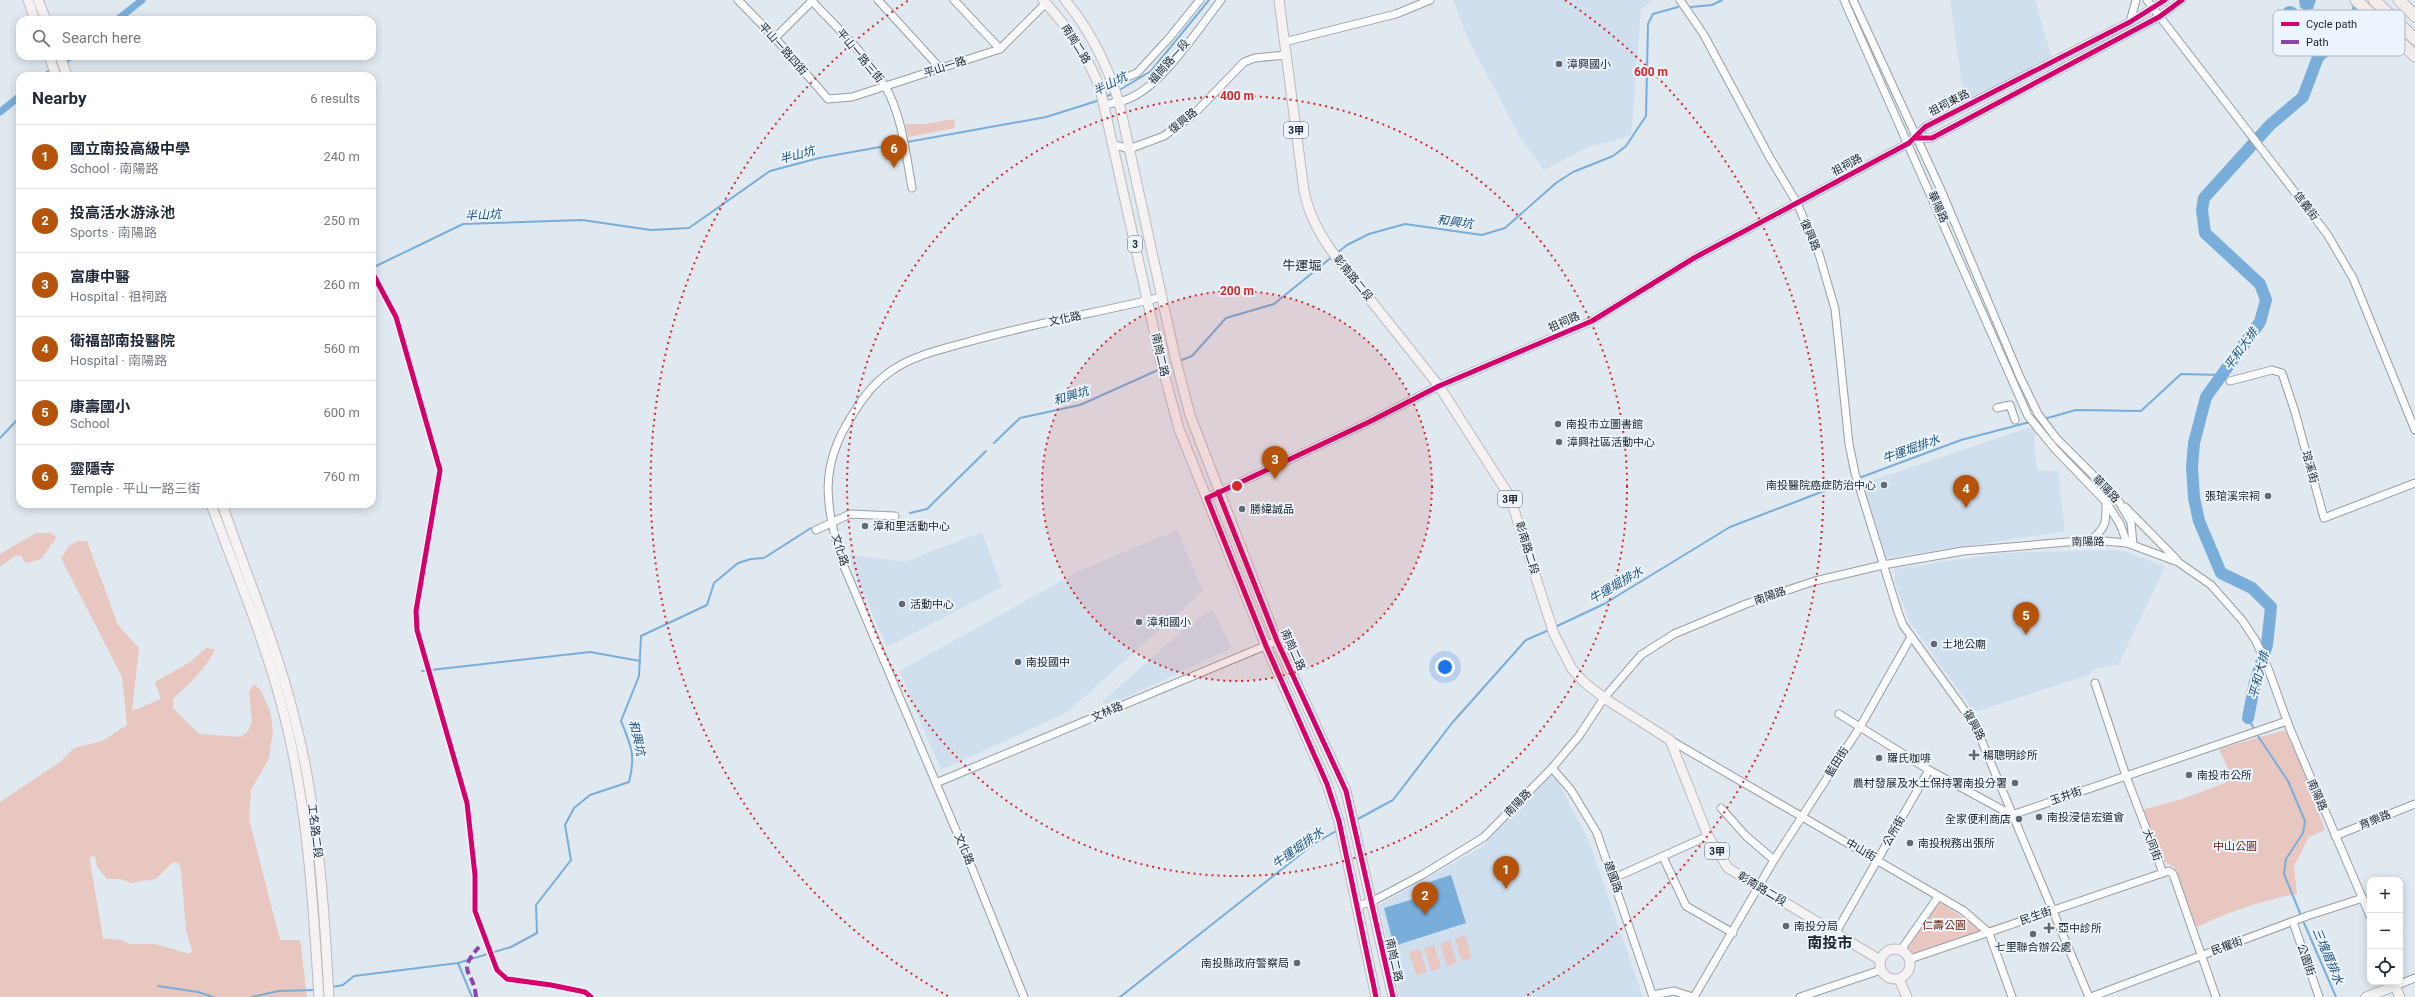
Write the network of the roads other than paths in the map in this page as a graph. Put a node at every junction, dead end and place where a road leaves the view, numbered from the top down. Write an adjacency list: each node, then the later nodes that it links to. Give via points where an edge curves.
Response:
1 (28, 0): 27 (main road)
2 (38, 0): 28 (main road)
3 (738, 0): 33 (street, 平山一路四街)
4 (812, 0): 33 (street); 46 (street, 平山一路三街, via 870,65)
5 (878, 0): 42 (street)
6 (954, 0): 37 (street)
7 (1065, 0): 45 (main road, 南崗二路 / 3, via 1094,41)
8 (1200, 0): 45 (street, 福崗路一段, via 1137,73)
9 (1221, 0): 49 (street, 福崗路一段, via 1162,75 1144,90)
10 (1279, 0): 35 (main road, 彰南路二段 / 3甲)
11 (1430, 0): 35 (street, via 1396,14)
12 (1680, 0): 58 (street, 復興路, via 1714,54)
13 (1844, 0): 53 (street, 華陽路)
14 (1853, 0): 51 (street, 華陽路)
15 (2136, 0): 31 (street)
16 (2146, 0): 24 (street, 信義街)
17 (2154, 0): 24 (street)
18 (2165, 0): 24 (street, 祖祠東路)
19 (2182, 0): 30 (street, 祖祠東路)
20 (2356, 0): 25 (highway)
21 (2374, 0): 26 (highway)
22 (2399, 0): 29 (highway)
23 (1044, 1): 37 (street, 平山一路); 47 (main road, 南崗二路 / 3, via 1079,46)
24 (2153, 8): 30 (street, 信義街); 31 (street, 祖祠東路)
25 (2367, 10)
26 (2385, 10)
27 (34, 16)
28 (44, 16)
29 (2415, 16)
30 (2159, 17): 52 (street, 祖祠東路); 65 (street, 信義街, via 2327,234 2354,278)
31 (2130, 22): 51 (street, 祖祠東路, via 1925,126)
32 (2405, 29): 34 (highway)
33 (775, 38): 48 (street, 平山一路四街)
34 (2415, 39)
35 (1284, 42): 38 (main road, 彰南路二段 / 3甲)
36 (2405, 47): 39 (highway)
37 (1000, 49): 42 (street, 平山一路)
38 (1286, 55): 55 (street, 復興路, via 1255,58 1244,62 1184,123 1164,136); 62 (main road, 彰南路二段 / 3甲, via 1304,191 1315,225 1335,255)
39 (2415, 56)
40 (50, 60): 43 (main road)
41 (61, 60): 44 (main road)
42 (940, 68): 46 (street, 平山一路)
43 (55, 72)
44 (66, 72)
45 (1113, 84): 47 (street, 福崗路一段); 49 (main road, 南崗二路 / 3)
46 (885, 86): 48 (street, 平山一路, via 852,97); 57 (street, 平山一路三街, via 896,111)
47 (1100, 88): 50 (main road, 南崗二路 / 3)
48 (828, 100)
49 (1119, 102): 50 (street, 福崗路一段); 55 (main road, 南崗二路 / 3)
50 (1104, 105): 54 (main road, 南崗二路 / 3)
51 (1916, 138): 52 (street, 祖祠東路); 53 (street, 祖祠路); 56 (street, 華陽路)
52 (1932, 138): 56 (street)
53 (1909, 143): 58 (street, 祖祠路); 70 (street, 華陽路, via 2028,416 2055,449)
54 (1112, 144): 55 (street); 60 (main road, 南崗二路 / 3)
55 (1129, 149): 59 (main road, 南崗二路 / 3)
56 (1921, 149): 69 (street, 華陽路, via 2038,414)
57 (912, 188)
58 (1797, 203): 62 (street, 祖祠路, via 1694,258 1592,320); 79 (street, 復興路, via 1819,254 1835,309 1849,444)
59 (1162, 297): 60 (street, 文化路); 67 (main road, 南崗二路 / 3, via 1190,416)
60 (1148, 301): 68 (main road, 南崗二路 / 3, via 1179,429); 74 (street, 文化路, via 993,335 912,359 891,370 864,396 835,444 829,465 828,490)
61 (2230, 381): 66 (street, 琯溪街, via 2272,370 2282,373 2324,518)
62 (1439, 386): 67 (street, 祖祠路, via 1369,422); 85 (main road, 彰南路二段 / 3甲, via 1510,497 1553,630 1572,669)
63 (1997, 408): 64 (street, via 2010,404)
64 (2015, 420)
65 (2415, 430)
66 (2415, 483)
67 (1218, 492): 68 (street, 祖祠路); 81 (main road, 南崗二路 / 3)
68 (1207, 498): 82 (main road, 南崗二路 / 3)
69 (2118, 500): 77 (street, 華陽路, via 2131,522); 78 (street)
70 (2106, 502): 76 (street, via 2106,520 2102,531); 77 (street, 華陽路)
71 (213, 508): 84 (main road)
72 (223, 508): 84 (main road)
73 (895, 516): 74 (street, via 850,514)
74 (833, 523): 75 (street); 93 (street, 文化路, via 843,564)
75 (816, 530)
76 (2091, 540): 77 (street, 南陽路); 79 (street, 南陽路, via 1962,551)
77 (2130, 544): 78 (street, 南陽路)
78 (2178, 562): 87 (street, 南陽路, via 2223,597 2256,640)
79 (1883, 565): 80 (street, 復興路, via 1898,612); 85 (street, 南陽路, via 1815,581 1746,604 1674,634 1641,655)
80 (1911, 637): 88 (street, 藍田街); 96 (street, 復興路, via 1975,725)
81 (1277, 642): 82 (street, 文林路); 108 (main road, 南崗二路 / 3, via 1339,771 1353,815)
82 (1266, 646): 93 (street, 文林路); 109 (main road, 南崗二路 / 3, via 1328,784 1339,821)
83 (2095, 683): 92 (street, 大同街)
84 (284, 695): 127 (main road, 工名路二段, via 285,719 301,796 310,861); 128 (main road, 工名路二段, via 295,717 307,772 318,846)
85 (1604, 698): 89 (main road, 彰南路二段 / 3甲); 90 (street, 南陽路, via 1579,736)
86 (1840, 714): 88 (street)
87 (2287, 722): 92 (street, 玉井街); 99 (street, 南陽路)
88 (1860, 727): 91 (street); 97 (street, 藍田街)
89 (1670, 740): 97 (street, 中山街); 98 (main road, 彰南路二段 / 3甲)
90 (1552, 768): 104 (street, 建國路, via 1571,790 1597,833); 108 (street, 南陽路, via 1484,838)
91 (1929, 770): 96 (street); 101 (street, 公所街)
92 (2126, 776): 96 (street, 玉井街); 103 (street, 大同街)
93 (936, 783): 129 (street, 文化路)
94 (2415, 804): 99 (street, 育樂路)
95 (1721, 808): 102 (street, via 1746,836)
96 (2012, 815): 110 (street, 復興路, via 2031,855)
97 (1803, 816): 101 (street, 中山街); 102 (street, 藍田街)
98 (1708, 836): 100 (street); 105 (main road, 彰南路二段 / 3甲, via 1728,868)
99 (2335, 836): 107 (street, 南陽路)
100 (1663, 857): 104 (street); 113 (street, via 1686,906)
101 (1878, 859): 106 (street, 中山街); 115 (street, 公所街)
102 (1774, 860): 105 (street, 藍田街)
103 (2163, 873): 110 (street, 民生街); 117 (street, 大同街, via 2169,871 2173,874)
104 (1614, 878): 125 (street, 建國路)
105 (1759, 886): 113 (street, 藍田街); 115 (main road, 彰南路二段 / 3甲)
106 (1938, 897): 114 (street, 中山街, via 1964,911); 116 (street)
107 (2363, 898): 111 (street, 南陽路); 112 (street, 民權街)
108 (1371, 902): 109 (street, 南陽路); 131 (main road, 南崗二路 / 3)
109 (1356, 906): 130 (main road, 3)
110 (2052, 911): 114 (street, 民生街); 136 (street, 復興路)
111 (2369, 913)
112 (2293, 922): 117 (street, 民權街); 138 (street, 公園街)
113 (1733, 933): 132 (street, 藍田街)
114 (1989, 933): 118 (street, 民生街); 135 (street, 中山街)
115 (1835, 934): 119 (main road, 彰南路二段 / 3甲)
116 (1901, 950): 118 (main road); 119 (main road, via 1886,952)
117 (2202, 955): 136 (street, 民權街); 137 (street, 大同街)
118 (1910, 959): 121 (main road, via 1908,972)
119 (1880, 965): 121 (main road, 彰南路二段 / 3甲, via 1887,977); 133 (street)
120 (2415, 978): 122 (street)
121 (1899, 979): 134 (main road)
122 (2403, 981)
123 (2392, 985): 126 (main road)
124 (2394, 985): 139 (main road)
125 (1653, 996): 132 (street, via 1674,991)
126 (2374, 996)
127 (319, 997)
128 (329, 997)
129 (1024, 997)
130 (1376, 997)
131 (1392, 997)
132 (1694, 997)
133 (1801, 997)
134 (1907, 997)
135 (2012, 997)
136 (2090, 997)
137 (2216, 997)
138 (2320, 997)
139 (2400, 997)

